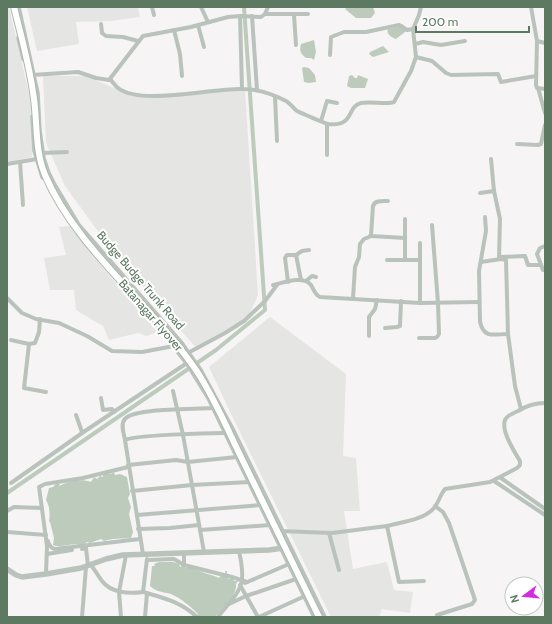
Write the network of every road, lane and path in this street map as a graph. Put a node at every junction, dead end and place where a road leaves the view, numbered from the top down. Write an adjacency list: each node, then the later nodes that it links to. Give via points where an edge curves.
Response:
1 (13, 7): 28 (street, Budge Budge Trunk Road); 164 (main road, Batanagar Flyover, bridge, via 33,92 40,160 50,184 79,231 168,333 198,372)
2 (18, 7): 28 (street, Budge Budge Trunk Road)
3 (152, 7): 10 (street)
4 (201, 7): 14 (street)
5 (268, 7): 8 (street)
6 (421, 7): 17 (street)
7 (531, 7): 21 (street)
8 (265, 14): 11 (street); 13 (street, via 261,17)
9 (308, 14): 11 (street)
10 (154, 15)
11 (294, 15): 24 (street)
12 (240, 16): 13 (street); 14 (street); 33 (street)
13 (252, 16): 35 (street)
14 (208, 22): 16 (street)
15 (101, 24): 19 (street, via 102,33 106,36)
16 (198, 25): 18 (street); 25 (street)
17 (413, 29): 23 (street); 26 (street, via 407,30 399,25 366,32 342,32 331,37)
18 (174, 30): 19 (street, via 148,34); 29 (street)
19 (138, 41): 31 (street)
20 (465, 41): 23 (street, via 441,45 423,42)
21 (537, 41): 22 (street); 30 (street)
22 (545, 43)
23 (415, 44): 27 (street)
24 (296, 45)
25 (204, 47)
26 (330, 55)
27 (416, 57): 30 (street, via 432,61 451,75 498,74 501,82); 40 (street, via 392,103 360,103 345,122)
28 (31, 75): 31 (street, via 78,72 105,80); 45 (street, Budge Budge Trunk Road, via 38,102); 47 (street, Budge Budge Trunk Road, via 33,139)
29 (182, 76)
30 (536, 76): 32 (street)
31 (110, 79): 33 (street, via 118,88 141,96)
32 (538, 88): 34 (street); 38 (street)
33 (243, 89): 35 (street)
34 (545, 89)
35 (256, 90): 36 (street)
36 (275, 97): 39 (street, via 287,101 299,112); 42 (street)
37 (337, 103): 39 (street, via 327,101)
38 (545, 113)
39 (321, 120): 40 (street)
40 (326, 124): 46 (street)
41 (545, 125): 43 (street, via 541,144)
42 (277, 142)
43 (517, 144)
44 (67, 152): 45 (street)
45 (42, 153): 90 (street, Budge Budge Trunk Road, via 48,173 78,225)
46 (328, 155)
47 (37, 159): 49 (street); 89 (street, Budge Budge Trunk Road, via 45,181 73,228)
48 (491, 159): 51 (street)
49 (20, 162): 50 (street); 54 (street)
50 (7, 164)
51 (494, 191): 52 (street); 64 (street, via 500,219)
52 (480, 193)
53 (388, 201): 58 (street, via 378,201 374,204)
54 (23, 206)
55 (485, 217): 68 (street, via 486,231)
56 (405, 219): 59 (street)
57 (432, 225): 81 (street)
58 (371, 236): 59 (street); 76 (street, via 360,244 355,266)
59 (405, 238): 66 (street)
60 (420, 243): 67 (street)
61 (545, 246): 69 (street, via 540,248 537,254)
62 (309, 250): 63 (street)
63 (296, 255): 72 (street); 74 (street, via 287,255 285,258)
64 (499, 258): 68 (street); 69 (street, via 526,256 528,265); 84 (street, via 506,260 507,264)
65 (387, 260): 66 (street)
66 (405, 260): 67 (street)
67 (420, 260): 80 (street)
68 (481, 262): 79 (street)
69 (541, 265): 70 (street, via 543,270)
70 (545, 269)
71 (316, 277): 73 (street, via 312,276)
72 (301, 280): 73 (street); 74 (street)
73 (306, 281): 76 (street, via 318,297)
74 (288, 282): 90 (street, via 275,285 265,301 244,321)
75 (7, 298): 82 (street, via 22,313)
76 (353, 298): 77 (street)
77 (377, 300): 78 (street); 85 (street, via 375,309 369,317)
78 (400, 301): 80 (street); 83 (street, via 400,326)
79 (479, 302): 81 (street); 84 (street, via 480,322 484,333)
80 (420, 303): 81 (street)
81 (438, 303): 86 (street, via 438,336)
82 (40, 320): 88 (street, via 36,341); 89 (street, via 60,323 112,352 142,352)
83 (385, 328)
84 (508, 334): 98 (street)
85 (369, 336)
86 (420, 338)
87 (12, 340): 88 (street)
88 (30, 344): 94 (street, via 24,388)
89 (174, 346): 91 (street, Budge Budge Trunk Road)
90 (190, 355): 91 (street); 128 (street, Budge Budge Trunk Road, via 232,429)
91 (182, 356): 92 (street, Budge Budge Trunk Road)
92 (188, 363): 97 (street, Budge Budge Trunk Road); 100 (street)
93 (173, 391): 99 (street)
94 (46, 392)
95 (101, 398): 100 (street, via 103,410 112,409)
96 (545, 403): 98 (street)
97 (214, 408): 99 (street); 103 (street, Budge Budge Trunk Road)
98 (521, 409): 109 (street, via 508,416 505,426 520,465)
99 (178, 410): 104 (street); 105 (street, via 144,412 128,417 123,426)
100 (114, 412): 102 (street)
101 (76, 415): 102 (street)
102 (82, 432): 112 (street)
103 (225, 433): 104 (street); 106 (street, Budge Budge Trunk Road)
104 (184, 435): 105 (street); 107 (street)
105 (125, 440): 108 (street)
106 (237, 457): 107 (street); 111 (street, Budge Budge Trunk Road)
107 (188, 462): 108 (street, via 176,460); 113 (street)
108 (128, 466): 114 (street); 117 (street, via 83,478 41,485 39,490)
109 (501, 478): 110 (street); 118 (street)
110 (494, 481): 116 (street, via 445,489); 122 (street)
111 (250, 482): 113 (street); 115 (street, Budge Budge Trunk Road)
112 (11, 483)
113 (192, 485): 114 (street); 120 (street)
114 (132, 491): 121 (street)
115 (260, 505): 120 (street); 124 (street, Budge Budge Trunk Road)
116 (436, 506): 125 (street, via 426,515); 156 (street, via 449,523 475,600 472,604)
117 (42, 508): 119 (street, via 14,507); 131 (street)
118 (545, 509)
119 (7, 511)
120 (197, 511): 121 (street); 123 (street)
121 (136, 515): 126 (street)
122 (545, 515)
123 (199, 525): 126 (street); 127 (street)
124 (270, 525): 127 (street); 132 (street, Budge Budge Trunk Road)
125 (387, 526): 130 (street); 149 (street, via 398,580 401,583)
126 (138, 529): 133 (street)
127 (200, 530): 137 (street)
128 (282, 530): 130 (street); 132 (street); 134 (street, Budge Budge Trunk Road)
129 (7, 532): 131 (street)
130 (329, 533): 146 (street)
131 (45, 534): 133 (street, via 53,549); 139 (street)
132 (274, 534): 135 (street, Budge Budge Trunk Road)
133 (140, 539): 141 (street)
134 (289, 546): 135 (street); 165 (street, Budge Budge Trunk Road)
135 (281, 549): 136 (street); 142 (street, Budge Budge Trunk Road)
136 (239, 551): 137 (street); 150 (street)
137 (204, 552): 138 (street)
138 (184, 553): 141 (street); 143 (street)
139 (47, 554): 144 (street, via 86,548); 147 (street)
140 (126, 555): 141 (street); 144 (street); 151 (street)
141 (145, 556): 143 (street, via 174,559); 152 (street)
142 (289, 564): 148 (street, Budge Budge Trunk Road); 150 (street)
143 (184, 565): 150 (street)
144 (88, 566): 147 (street); 151 (street, via 105,585); 157 (street)
145 (7, 569): 147 (street, via 22,577)
146 (339, 570)
147 (46, 574)
148 (296, 579): 153 (street); 154 (street, Budge Budge Trunk Road)
149 (424, 581)
150 (242, 583): 153 (street); 155 (street)
151 (119, 592): 152 (street); 158 (street)
152 (145, 593): 159 (street); 160 (street, via 168,599 187,608)
153 (246, 596): 155 (street); 162 (street)
154 (305, 596): 162 (street); 163 (street, Budge Budge Trunk Road)
155 (228, 604): 161 (street)
156 (436, 615)
157 (82, 617)
158 (121, 617)
159 (145, 617)
160 (197, 617)
161 (218, 617)
162 (258, 617)
163 (315, 617)
164 (319, 617)
165 (324, 617)

